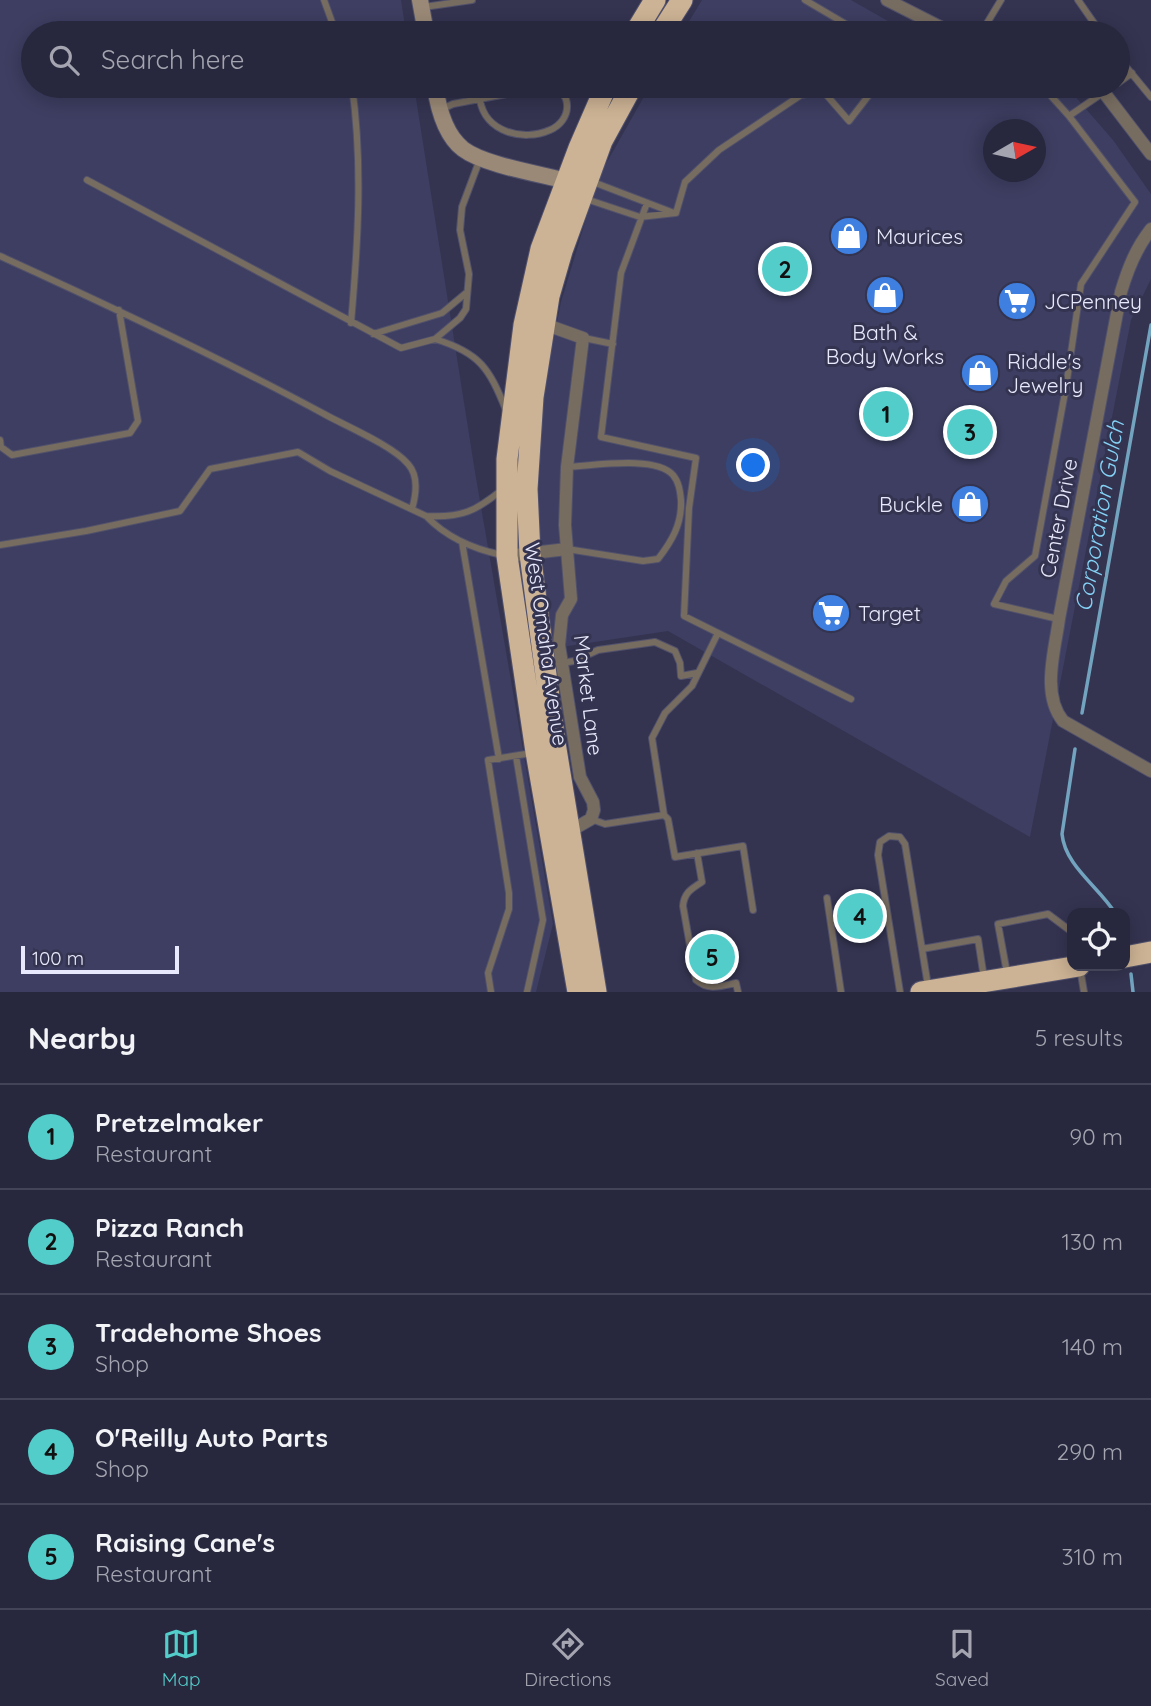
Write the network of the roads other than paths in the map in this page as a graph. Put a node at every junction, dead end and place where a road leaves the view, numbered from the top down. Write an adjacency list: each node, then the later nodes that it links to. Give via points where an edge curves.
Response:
1 (324, 0): 11 (lane)
2 (472, 0): 9 (lane)
3 (655, 0): 12 (highway)
4 (682, 0): 13 (highway)
5 (805, 0): 14 (lane)
6 (887, 0): 10 (street)
7 (1001, 0): 16 (lane)
8 (1078, 0): 17 (lane)
9 (421, 4)
10 (921, 19): 15 (street)
11 (332, 21)
12 (642, 21)
13 (669, 21)
14 (841, 21)
15 (925, 21)
16 (988, 21)
17 (1093, 21)
18 (1130, 71): 19 (lane)
19 (1132, 73): 20 (lane)
20 (1151, 97)
21 (353, 98): 50 (lane, via 359,159 358,252)
22 (438, 98): 34 (street)
23 (490, 98): 33 (lane)
24 (565, 98): 33 (lane, via 566,114 559,125 522,135 504,131 486,119)
25 (601, 98): 39 (highway, West Omaha Avenue)
26 (625, 98): 40 (highway, West Omaha Avenue, via 602,141)
27 (797, 98): 42 (lane, via 719,150 685,182)
28 (830, 98): 29 (lane, via 849,121)
29 (867, 98)
30 (1053, 98): 35 (lane)
31 (1092, 98): 35 (lane)
32 (1112, 98): 36 (street)
33 (480, 100): 34 (lane)
34 (440, 110): 37 (street, via 448,131 462,148)
35 (1069, 116): 47 (lane, via 1135,202 1082,284)
36 (1151, 154)
37 (480, 158): 39 (street); 46 (lane, via 462,207 460,230 469,274)
38 (88, 180): 50 (lane)
39 (567, 181): 40 (street); 56 (highway, West Omaha Avenue, via 538,262)
40 (586, 189): 41 (lane); 43 (lane); 51 (highway, West Omaha Avenue, via 562,251)
41 (647, 202): 42 (lane); 43 (lane)
42 (676, 214): 43 (lane)
43 (640, 217): 55 (lane, via 621,273)
44 (1151, 229): 48 (street, Center Drive, via 1138,245)
45 (0, 256): 49 (lane)
46 (466, 292): 52 (lane, via 442,313); 54 (lane, via 466,309)
47 (1079, 303): 48 (lane); 67 (lane, via 1035,556 1006,581 994,604)
48 (1117, 307): 67 (street, Center Drive)
49 (119, 310): 57 (lane, via 138,421 130,433 12,455 1,447); 60 (lane, via 391,451 414,472)
50 (351, 323): 52 (lane)
51 (544, 324): 53 (street); 65 (highway, West Omaha Avenue, via 530,439)
52 (373, 334): 54 (lane, via 401,348)
53 (583, 338): 55 (lane); 58 (street, Market Lane)
54 (435, 339): 56 (lane, via 457,346 488,370)
55 (613, 344): 68 (lane, via 601,436 696,458 684,616)
56 (511, 422): 59 (highway, West Omaha Avenue)
57 (0, 440)
58 (567, 467): 64 (street, Market Lane); 64 (lane, via 643,464 663,468 680,489 681,511 672,541 658,559 634,560)
59 (507, 486): 61 (lane, via 467,513); 66 (highway, West Omaha Avenue)
60 (412, 509): 61 (lane); 63 (lane, via 298,452 210,468 180,511)
61 (426, 516): 62 (lane, via 437,528)
62 (462, 541): 66 (lane); 73 (lane)
63 (0, 545)
64 (567, 549): 65 (street); 69 (street, Market Lane, via 571,599 559,631)
65 (530, 554): 66 (street); 77 (highway, West Omaha Avenue)
66 (507, 556): 72 (highway, West Omaha Avenue)
67 (1059, 619): 74 (street, Center Drive, via 1051,673 1056,713)
68 (718, 633): 70 (lane); 71 (lane)
69 (562, 663): 70 (lane, via 598,650 656,642 675,651 681,676); 76 (street, Market Lane, via 580,777 593,802)
70 (697, 673): 75 (lane, via 692,686 665,713 652,738)
71 (851, 699)
72 (526, 754): 73 (lane); 91 (lane, via 543,920); 92 (highway, West Omaha Avenue)
73 (499, 759): 90 (lane, via 488,761 509,909 488,973)
74 (1151, 771)
75 (664, 814): 76 (lane, via 605,824); 78 (lane, via 675,857)
76 (592, 819): 77 (street)
77 (569, 828): 93 (highway, West Omaha Avenue)
78 (698, 853): 80 (lane, via 743,846); 94 (lane, via 702,882 689,890 683,906 696,980 704,987 736,983)
79 (827, 898): 95 (lane)
80 (753, 910)
81 (1067, 928): 87 (lane, via 1048,915 998,924)
82 (922, 949): 88 (lane, via 978,939); 89 (lane); 96 (lane, via 905,844 900,837 889,836 880,842 878,855)
83 (1151, 952): 84 (highway)
84 (1130, 956)
85 (1067, 968): 87 (highway)
86 (1080, 971): 97 (lane)
87 (1015, 979): 88 (highway)
88 (985, 981): 89 (highway)
89 (931, 991)
90 (491, 992)
91 (527, 992)
92 (578, 992)
93 (596, 992)
94 (738, 992)
95 (841, 992)
96 (900, 992)
97 (1084, 992)

